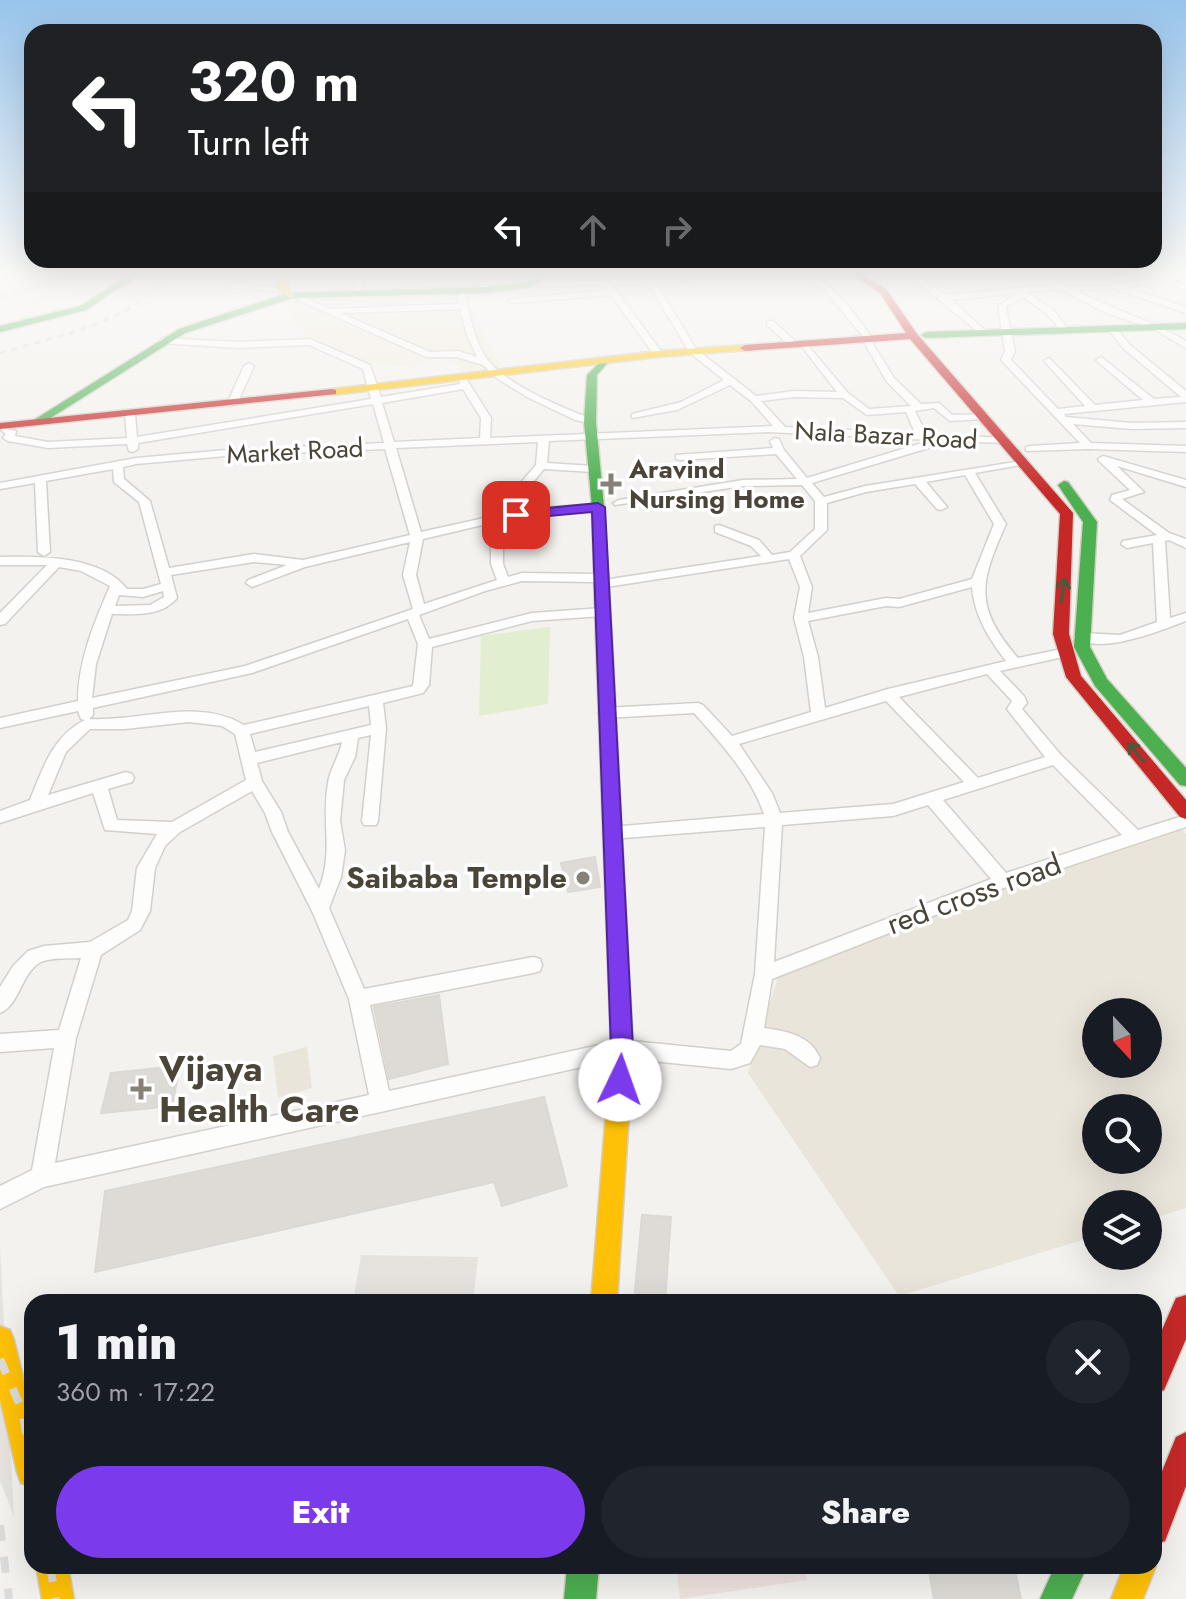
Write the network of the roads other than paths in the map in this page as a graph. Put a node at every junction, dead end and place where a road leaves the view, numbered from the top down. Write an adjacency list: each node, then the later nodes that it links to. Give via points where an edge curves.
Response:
1 (154, 347): 37 (street)
2 (321, 347): 25 (street, via 367,367)
3 (409, 347): 21 (street, via 429,355 458,354)
4 (479, 347): 21 (street)
5 (653, 347): 15 (street)
6 (691, 347): 14 (street)
7 (759, 347): 14 (street)
8 (800, 347): 26 (street)
9 (871, 347): 30 (street)
10 (928, 347): 35 (street)
11 (929, 347): 53 (street)
12 (1009, 347): 36 (street, via 1006,360)
13 (1127, 347): 28 (street)
14 (693, 351): 15 (street); 23 (street)
15 (658, 354): 16 (street)
16 (605, 360): 19 (street); 22 (street)
17 (1101, 360): 29 (street)
18 (1049, 361): 31 (street)
19 (572, 364): 21 (street); 22 (street)
20 (249, 366): 32 (street)
21 (491, 368): 24 (street); 39 (street)
22 (592, 375): 39 (street)
23 (730, 381): 27 (street); 34 (street, via 676,409)
24 (463, 382): 25 (street); 46 (street, via 486,418)
25 (376, 394): 32 (street); 49 (street)
26 (845, 395): 27 (street); 30 (street, via 867,412)
27 (754, 399): 40 (street)
28 (1184, 400): 29 (street)
29 (1152, 403): 31 (street)
30 (913, 408): 35 (street, via 936,405 950,418); 42 (street)
31 (1093, 409): 36 (street)
32 (228, 410): 33 (street); 45 (street)
33 (130, 415): 37 (street); 45 (street)
34 (636, 416)
35 (983, 416): 47 (street)
36 (1060, 416): 38 (street, via 1132,426); 48 (street)
37 (36, 423): 41 (street)
38 (1186, 425)
39 (592, 429): 40 (street, Nala Bazar Road); 43 (street, Market Road); 59 (street)
40 (775, 429): 42 (street, Nala Bazar Road); 52 (street)
41 (2, 430): 45 (street, via 12,433 8,438 48,445)
42 (922, 437): 44 (street, Nala Bazar Road)
43 (544, 438): 46 (street, Market Road); 58 (street)
44 (947, 440): 47 (street, Nala Bazar Road); 63 (street)
45 (132, 441): 56 (street)
46 (485, 441): 49 (street, Market Road)
47 (1004, 441): 53 (street)
48 (1088, 446): 50 (street); 51 (street)
49 (388, 447): 56 (street, Market Road); 76 (street)
50 (1069, 448): 53 (street); 55 (street)
51 (1186, 449)
52 (779, 451): 54 (street); 63 (street)
53 (1026, 456): 60 (street); 73 (street, via 1067,513); 74 (street, via 1078,501 1090,522)
54 (680, 457)
55 (1103, 459): 64 (street); 75 (street, via 1138,492 1116,500)
56 (136, 461): 57 (street, Market Road)
57 (118, 464): 61 (street, Market Road); 84 (street, via 118,480 144,501)
58 (541, 466): 59 (street); 70 (street, via 524,486)
59 (593, 469): 68 (street)
60 (969, 472): 62 (street); 87 (street, via 1000,524)
61 (40, 479): 65 (street, Market Road); 79 (street)
62 (918, 480): 66 (street); 69 (street)
63 (805, 482): 66 (street); 67 (street, via 728,484)
64 (1186, 484)
65 (0, 486)
66 (821, 501): 80 (street, via 821,530)
67 (619, 503)
68 (598, 507): 70 (street); 85 (street)
69 (941, 507)
70 (516, 515): 71 (street)
71 (497, 520): 76 (street); 86 (street, via 497,564)
72 (719, 529): 81 (street, via 755,543)
73 (1069, 530): 74 (street); 99 (street, one-way to 73, via 1058,622)
74 (1090, 534): 97 (street)
75 (1163, 538): 77 (street); 78 (street, via 1175,536); 96 (street)
76 (417, 539): 83 (street); 91 (street, via 409,583)
77 (1127, 544)
78 (1186, 544)
79 (51, 554): 82 (street); 88 (street); 95 (street)
80 (794, 555): 81 (street); 94 (street, via 806,587)
81 (768, 557): 85 (street)
82 (0, 558)
83 (301, 564): 84 (street, via 254,558); 89 (street)
84 (166, 579): 88 (street, via 132,594 124,593); 90 (street, via 171,598 164,606)
85 (600, 581): 86 (street, via 522,577); 92 (street)
86 (504, 582): 91 (street)
87 (977, 582): 94 (street, via 899,603); 100 (street, via 998,644)
88 (118, 583): 90 (street)
89 (252, 583)
90 (107, 610): 104 (street, via 90,664)
91 (416, 612): 98 (street); 104 (street, via 247,670)
92 (602, 612): 98 (street, via 532,617); 105 (street)
93 (1186, 617): 96 (street)
94 (801, 618): 106 (street)
95 (0, 621)
96 (1164, 624): 97 (street, via 1121,639)
97 (1081, 637): 116 (street, via 1101,682)
98 (425, 644): 103 (street, via 418,690)
99 (1062, 653): 100 (street); 122 (street, one-way to 99, via 1074,677)
100 (1015, 663): 101 (street)
101 (989, 668): 102 (street); 114 (street, via 1019,699 1014,709)
102 (888, 694): 106 (street); 118 (street)
103 (375, 700): 109 (street); 110 (street)
104 (85, 706): 107 (street); 108 (street)
105 (605, 713): 112 (street, via 698,708); 128 (street)
106 (819, 715): 112 (street)
107 (0, 723)
108 (87, 724): 110 (street, via 106,727 182,716 229,722); 121 (street, via 57,754)
109 (379, 728): 111 (street); 125 (street)
110 (242, 731): 113 (street)
111 (351, 735): 113 (street); 131 (street, via 336,780 335,864)
112 (729, 742): 124 (street, via 766,797)
113 (249, 759): 117 (street)
114 (1056, 759): 118 (street); 129 (street)
115 (126, 778): 119 (street)
116 (1186, 780)
117 (254, 782): 127 (street); 131 (street)
118 (974, 783): 120 (street)
119 (99, 786): 121 (street); 127 (street, via 111,826)
120 (931, 797): 124 (street, via 893,810); 130 (street)
121 (36, 804): 123 (street)
122 (1186, 812)
123 (0, 817)
124 (774, 820): 128 (street); 134 (street)
125 (370, 821)
126 (1186, 821): 129 (street, red cross road)
127 (174, 828): 132 (street, via 151,855 134,925)
128 (611, 833): 140 (street)
129 (1134, 837): 130 (street, red cross road)
130 (1003, 881): 134 (street, red cross road)
131 (320, 908): 135 (street)
132 (93, 950): 136 (street, via 44,952 27,960); 138 (street)
133 (533, 965): 135 (street)
134 (764, 974): 137 (street)
135 (359, 999): 142 (street)
136 (0, 1004)
137 (752, 1035): 140 (street, via 750,1048 731,1060); 141 (street, via 790,1041)
138 (66, 1038): 139 (street); 143 (street)
139 (0, 1043)
140 (622, 1049): 142 (street); 145 (street)
141 (810, 1058)
142 (381, 1103): 143 (street)
143 (42, 1177): 144 (street)
144 (0, 1198)
145 (605, 1294)
146 (1186, 1308): 148 (street)
147 (0, 1340): 149 (street)
148 (1162, 1362)
149 (24, 1439)
150 (1186, 1447): 151 (street)
151 (1162, 1509)
152 (53, 1574): 156 (street)
153 (582, 1574): 157 (street)
154 (1067, 1574): 158 (street)
155 (1137, 1574): 159 (street)
156 (58, 1599)
157 (580, 1599)
158 (1056, 1599)
159 (1127, 1599)

